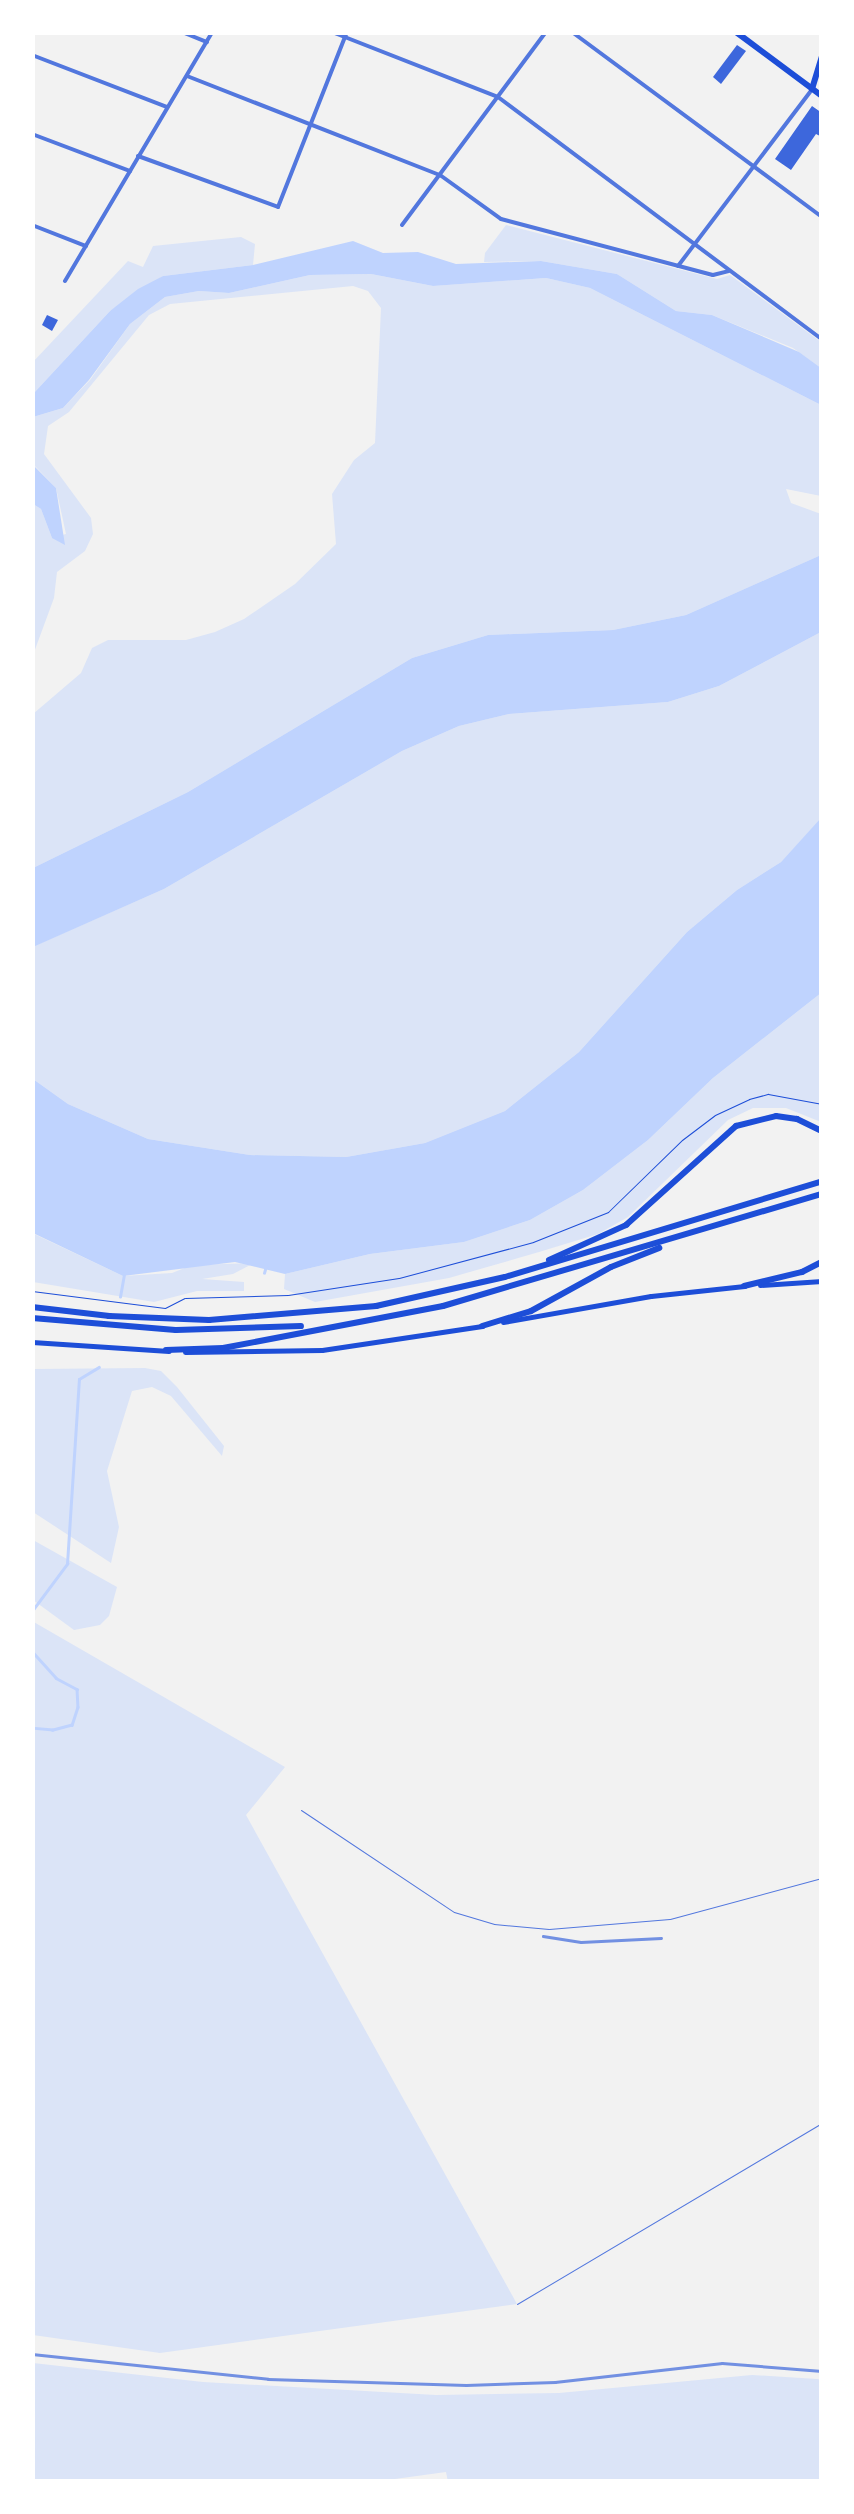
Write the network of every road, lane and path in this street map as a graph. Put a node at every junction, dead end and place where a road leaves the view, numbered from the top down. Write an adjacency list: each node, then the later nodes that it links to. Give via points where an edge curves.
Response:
1 (182, 32): 8 (street)
2 (212, 32): 8 (street)
3 (332, 32): 7 (street)
4 (546, 32): 14 (street)
5 (572, 32): 19 (street)
6 (736, 32): 12 (main road)
7 (346, 35): 14 (street); 16 (street)
8 (206, 42): 11 (street)
9 (32, 55): 15 (street)
10 (822, 57): 12 (main road)
11 (187, 76): 15 (street); 16 (street)
12 (812, 90): 13 (main road); 19 (street)
13 (822, 96)
14 (498, 97): 21 (street); 25 (street)
15 (168, 107): 18 (street)
16 (311, 124): 18 (street, via 275,208); 21 (street)
17 (32, 134): 20 (street)
18 (138, 156): 20 (street)
19 (753, 167): 22 (street); 25 (street)
20 (130, 171): 26 (street)
21 (440, 175): 24 (street); 27 (street, via 501,219)
22 (822, 218)
23 (32, 225): 26 (street)
24 (402, 225)
25 (695, 244): 27 (street); 28 (street)
26 (86, 246): 29 (street)
27 (678, 266): 28 (street, via 713,275)
28 (729, 271): 30 (street)
29 (65, 282)
30 (822, 338)
31 (822, 1104): 40 (path, via 768,1094 749,1099 682,1140 608,1212 533,1242 400,1278 288,1294 184,1298 165,1308)
32 (822, 1131): 37 (main road, via 776,1116 736,1126 616,1232)
33 (822, 1181): 37 (main road)
34 (822, 1194): 35 (main road)
35 (715, 1227): 43 (main road, via 509,1289); 44 (main road)
36 (822, 1262): 39 (main road)
37 (505, 1277): 41 (main road, via 408,1300 276,1317 142,1318)
38 (822, 1281): 39 (main road)
39 (744, 1286): 44 (main road)
40 (32, 1291)
41 (32, 1307)
42 (32, 1318): 43 (main road, via 209,1331)
43 (377, 1318): 46 (main road, via 223,1348)
44 (482, 1326): 46 (main road, via 310,1351)
45 (32, 1342): 46 (main road)
46 (166, 1350)
47 (301, 1810): 48 (lane, via 454,1912 494,1924 549,1928 670,1919)
48 (822, 1878)
49 (822, 2123): 50 (lane)
50 (516, 2304)

